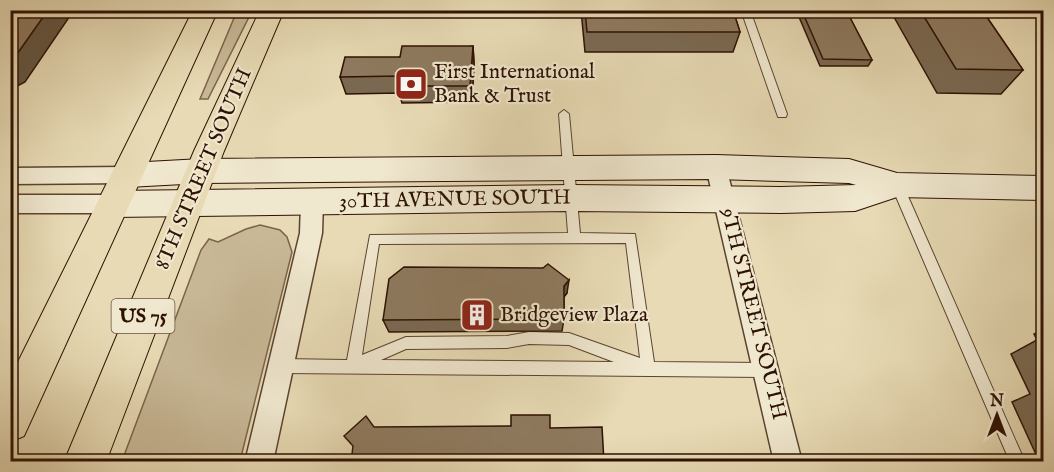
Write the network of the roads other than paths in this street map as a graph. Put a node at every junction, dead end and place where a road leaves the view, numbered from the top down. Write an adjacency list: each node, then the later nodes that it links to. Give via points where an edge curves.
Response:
1 (206, 10): 12 (main road)
2 (272, 10): 7 (main road, 8TH STREET SOUTH / US 75)
3 (745, 10): 5 (lane)
4 (564, 114): 9 (lane)
5 (782, 114)
6 (716, 167): 9 (street, 30TH AVENUE SOUTH); 10 (street, 30TH AVENUE SOUTH, via 849,171); 13 (street, 9TH STREET SOUTH)
7 (202, 171): 9 (street, 30TH AVENUE SOUTH); 12 (street, 30TH AVENUE SOUTH); 16 (main road, 8TH STREET SOUTH / US 75)
8 (10, 176): 12 (street, 30TH AVENUE SOUTH)
9 (571, 183): 13 (street, 30TH AVENUE SOUTH); 14 (street, 30TH AVENUE SOUTH); 17 (lane)
10 (897, 184): 11 (street, 30TH AVENUE SOUTH); 13 (street, 30TH AVENUE SOUTH, via 855,198); 26 (lane)
11 (1044, 188)
12 (120, 190): 15 (street, 30TH AVENUE SOUTH); 16 (street, 30TH AVENUE SOUTH); 22 (main road)
13 (724, 198): 21 (street, 9TH STREET SOUTH)
14 (312, 202): 16 (street, 30TH AVENUE SOUTH); 19 (street, via 311,233)
15 (10, 204)
16 (188, 204): 23 (main road, 8TH STREET SOUTH / US 75)
17 (574, 238): 18 (lane, via 374,239); 20 (lane, via 631,238)
18 (353, 365): 19 (lane); 20 (lane); 20 (lane, via 406,343 539,338 569,339)
19 (282, 366): 24 (street)
20 (648, 368): 21 (lane)
21 (766, 370): 25 (street, 9TH STREET SOUTH)
22 (10, 422)
23 (85, 462)
24 (259, 462)
25 (788, 462)
26 (1018, 462)

